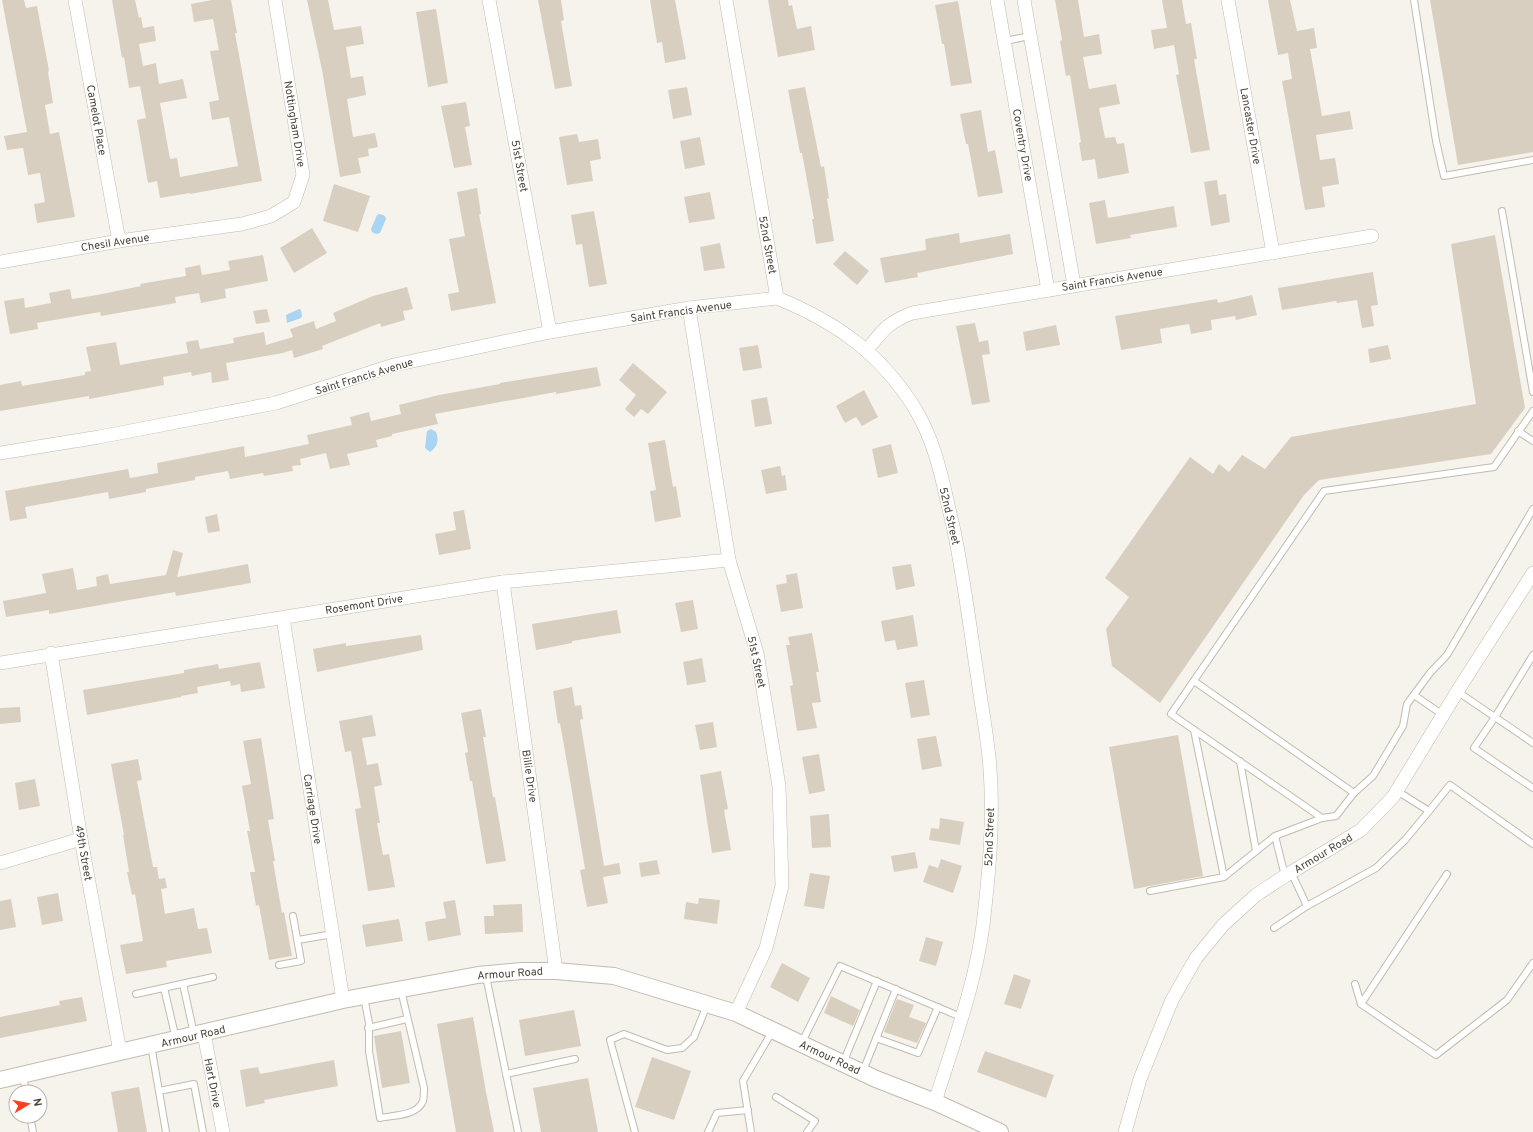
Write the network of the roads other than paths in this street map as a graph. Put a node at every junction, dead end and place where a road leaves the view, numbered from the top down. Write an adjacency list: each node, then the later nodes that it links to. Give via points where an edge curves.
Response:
1 (75, 0): 15 (street, Camelot Place)
2 (275, 0): 13 (street, Nottingham Drive, via 303,175 294,202 271,216)
3 (490, 0): 22 (street, 51st Street)
4 (726, 0): 20 (street, 52nd Street)
5 (997, 0): 10 (street, Coventry Drive)
6 (1024, 0): 9 (street)
7 (1228, 0): 16 (street, Lancaster Drive)
8 (1414, 0): 11 (lane, via 1436,141 1444,176)
9 (1030, 36): 10 (lane); 18 (street)
10 (1005, 41): 19 (street, Coventry Drive)
11 (1533, 160)
12 (1502, 211): 24 (lane)
13 (231, 225): 15 (street, Chesil Avenue)
14 (1372, 236): 16 (street, Saint Francis Avenue)
15 (119, 241): 17 (street, Chesil Avenue)
16 (1273, 253): 18 (street, Saint Francis Avenue)
17 (0, 262)
18 (1074, 286): 19 (street, Saint Francis Avenue)
19 (1048, 290): 23 (street, Saint Francis Avenue, via 912,313 896,319 885,328)
20 (777, 298): 21 (street, Saint Francis Avenue); 23 (street, 52nd Street, via 821,318)
21 (689, 308): 22 (street, Saint Francis Avenue); 30 (street, 51st Street)
22 (550, 332): 28 (street, Saint Francis Avenue, via 394,365 276,403)
23 (867, 350): 82 (street, 52nd Street, via 905,393 933,444 962,566 990,769 991,838 982,927 972,982)
24 (1533, 391)
25 (1533, 411): 26 (lane)
26 (1518, 430): 27 (lane); 37 (lane, via 1494,468 1324,491)
27 (1533, 441)
28 (0, 453)
29 (1533, 509): 39 (lane, via 1447,655)
30 (729, 560): 32 (street, Rosemont Drive); 81 (street, 51st Street, via 757,653 779,786 782,886 766,948)
31 (1533, 573): 38 (street, Armour Road)
32 (503, 582): 33 (street, Rosemont Drive); 66 (street, Billie Drive)
33 (283, 618): 34 (street, Rosemont Drive); 62 (street, Carriage Drive)
34 (51, 653): 36 (street, Rosemont Drive); 51 (street, 49th Street)
35 (1533, 656): 41 (lane)
36 (0, 662)
37 (1194, 681): 42 (lane, via 1171,714); 47 (lane)
38 (1458, 692): 40 (street, Armour Road); 41 (lane)
39 (1414, 695): 40 (lane); 47 (lane, via 1407,704 1403,726 1374,776)
40 (1443, 715): 46 (street, Armour Road)
41 (1495, 717): 43 (lane); 45 (lane, via 1474,748)
42 (1194, 730): 44 (lane); 57 (lane)
43 (1533, 742)
44 (1240, 761): 49 (lane); 53 (lane)
45 (1533, 788)
46 (1397, 791): 48 (lane); 55 (street, Armour Road, via 1361,830)
47 (1354, 793): 49 (lane, via 1336,816)
48 (1429, 811): 52 (lane, via 1450,785); 59 (lane, via 1405,840 1376,868)
49 (1322, 818): 50 (lane)
50 (1275, 836): 53 (lane); 55 (lane)
51 (81, 840): 54 (street); 91 (street, 49th Street)
52 (1533, 844)
53 (1256, 851): 57 (lane)
54 (0, 863)
55 (1288, 874): 59 (lane); 112 (street, Armour Road, via 1256,895 1223,925 1196,958 1172,1000 1140,1080)
56 (1447, 874): 79 (lane)
57 (1224, 877): 58 (lane)
58 (1150, 892)
59 (1307, 906): 61 (lane)
60 (293, 916): 63 (lane)
61 (1274, 928)
62 (333, 934): 63 (lane); 77 (street, Carriage Drive)
63 (298, 940): 65 (lane, via 301,961)
64 (1533, 963): 79 (lane, via 1507,1000 1436,1055)
65 (279, 966)
66 (556, 971): 67 (street, Armour Road); 78 (street, Armour Road, via 614,976)
67 (486, 974): 74 (street, Armour Road); 95 (lane)
68 (213, 977): 70 (lane)
69 (877, 981): 73 (lane); 89 (lane, via 840,966); 93 (lane)
70 (183, 984): 72 (lane); 86 (lane)
71 (1355, 984): 79 (lane)
72 (164, 988): 75 (lane); 88 (lane)
73 (896, 989): 80 (lane); 87 (lane)
74 (401, 990): 76 (street, Armour Road); 83 (lane)
75 (136, 994)
76 (364, 997): 77 (street, Armour Road); 84 (lane)
77 (343, 1000): 86 (street, Armour Road)
78 (708, 1004): 81 (street, Armour Road); 107 (lane, via 694,1037 682,1048 667,1050 624,1034 610,1040)
79 (1361, 1004)
80 (938, 1007): 82 (lane); 87 (lane, via 918,1053)
81 (736, 1013): 85 (street, Armour Road)
82 (961, 1017): 101 (street, 52nd Street)
83 (407, 1019): 84 (lane); 84 (lane, via 424,1088 424,1100 417,1110 403,1114 380,1118 369,1051)
84 (368, 1028)
85 (772, 1030): 89 (street, Armour Road); 102 (lane, via 743,1081)
86 (199, 1035): 88 (street, Armour Road); 105 (street, Hart Drive)
87 (876, 1038): 94 (lane)
88 (176, 1040): 90 (street, Armour Road)
89 (801, 1044): 93 (street, Armour Road)
90 (151, 1045): 91 (street, Armour Road); 99 (lane)
91 (120, 1052): 96 (street, Armour Road)
92 (575, 1059): 95 (lane)
93 (843, 1064): 94 (street, Armour Road)
94 (862, 1072): 101 (street, Armour Road)
95 (506, 1074): 106 (lane)
96 (23, 1075): 97 (street, Armour Road); 98 (lane)
97 (0, 1080)
98 (25, 1084)
99 (159, 1091): 103 (lane); 104 (lane, via 194,1084)
100 (776, 1097): 110 (lane, via 815,1121)
101 (936, 1102): 111 (street, Armour Road)
102 (748, 1110): 108 (lane, via 717,1113); 109 (lane)
103 (166, 1132)
104 (203, 1132)
105 (223, 1132)
106 (518, 1132)
107 (635, 1132)
108 (708, 1132)
109 (751, 1132)
110 (806, 1132)
111 (1000, 1132)
112 (1125, 1132)

